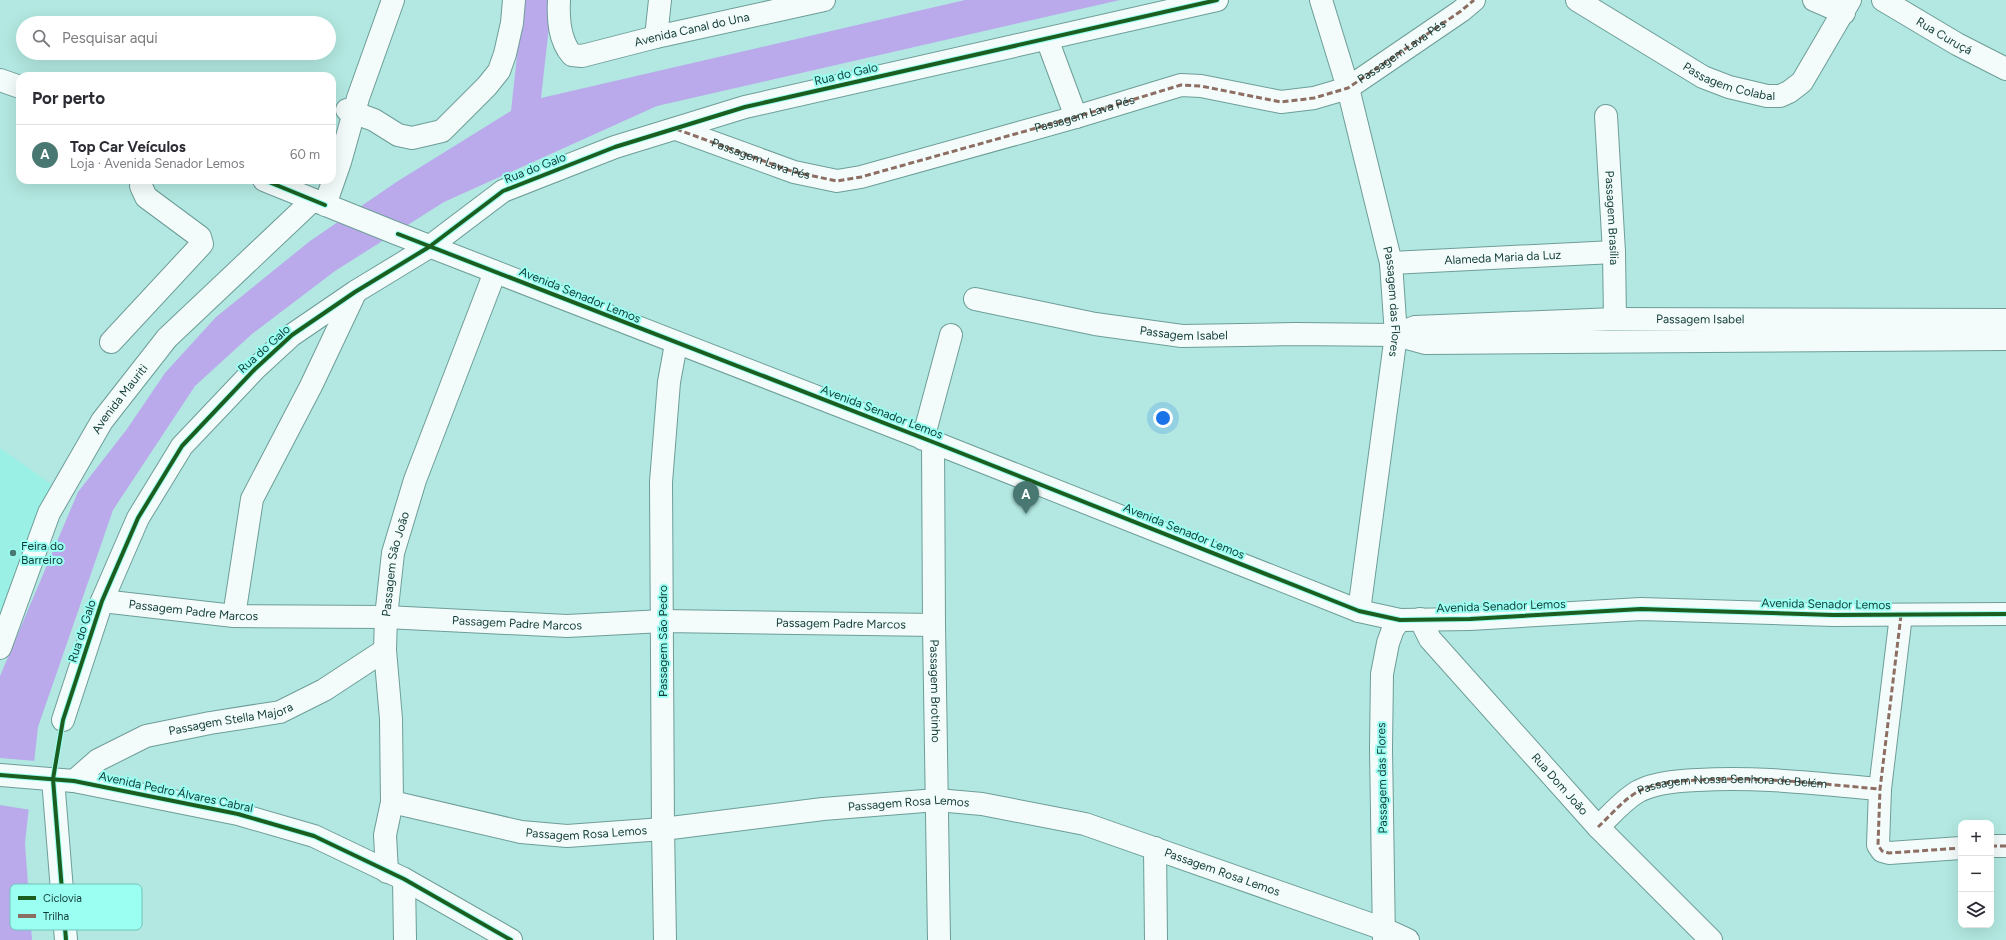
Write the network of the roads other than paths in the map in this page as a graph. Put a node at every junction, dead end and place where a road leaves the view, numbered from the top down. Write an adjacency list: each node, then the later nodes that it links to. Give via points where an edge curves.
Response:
1 (393, 0): 19 (street)
2 (514, 0): 19 (street, via 512,23 499,71 442,131 412,138 398,134)
3 (559, 0): 13 (street, Avenida Canal do Una, via 558,16 564,46 572,54 582,56)
4 (660, 0): 13 (street)
5 (824, 0): 13 (street, Avenida Canal do Una)
6 (1217, 0): 14 (street, Rua do Galo)
7 (1321, 0): 18 (street, Passagem das Flores)
8 (1474, 0): 18 (street, Passagem Lava Pés)
9 (1577, 0): 12 (street, Passagem Colabal, via 1703,77 1729,87 1767,96 1780,96 1802,82)
10 (1814, 0): 12 (street)
11 (1883, 0): 15 (street, Rua Curuçá, via 1957,44)
12 (1847, 7)
13 (656, 37)
14 (1047, 39): 21 (street); 23 (street, Rua do Galo, via 745,107)
15 (2006, 69)
16 (0, 80): 17 (street)
17 (16, 86)
18 (1348, 88): 21 (street, Passagem Lava Pés, via 1314,98 1281,102 1201,86 1181,85); 31 (street, Passagem das Flores)
19 (353, 107): 22 (street); 24 (street)
20 (1606, 116): 30 (street, Passagem Brasília)
21 (1076, 117): 23 (street, Passagem Lava Pés, via 861,177 837,181 794,172)
22 (336, 126)
23 (676, 129): 29 (street, Rua do Galo, via 615,147 503,191)
24 (336, 173)
25 (141, 184): 40 (street, via 146,197 200,237 202,244)
26 (274, 184): 28 (street, Avenida Senador Lemos)
27 (332, 184): 28 (street)
28 (325, 205): 29 (street, Avenida Senador Lemos); 52 (street, Avenida Mauriti, via 168,338 102,421 49,513)
29 (429, 247): 32 (street, Avenida Senador Lemos); 33 (street, Rua do Galo)
30 (1614, 252): 31 (street, Alameda Maria da Luz); 35 (street, Passagem Brasília)
31 (1391, 263): 37 (street, Passagem das Flores)
32 (495, 272): 41 (street, Avenida Senador Lemos); 48 (street, Passagem São João, via 414,480 393,553)
33 (355, 292): 43 (street, Rua do Galo, via 292,335 255,369 182,446 138,518); 47 (street, via 311,386 252,499)
34 (975, 299): 37 (street, Passagem Isabel, via 1095,324 1182,336)
35 (1615, 319): 36 (street, Passagem Isabel); 37 (street, Passagem Isabel, via 1415,327)
36 (2006, 320)
37 (1396, 335): 39 (street, Passagem Isabel, via 1424,343); 44 (street, Passagem das Flores)
38 (951, 336): 42 (street, Passagem Brotinho)
39 (2006, 339)
40 (111, 342)
41 (676, 344): 42 (street, Avenida Senador Lemos); 50 (street, Passagem São Pedro, via 669,382 661,482)
42 (928, 441): 44 (street, Avenida Senador Lemos); 51 (street, Passagem Brotinho)
43 (102, 601): 47 (street, Passagem Padre Marcos); 54 (street, Rua do Galo)
44 (1359, 611): 49 (street, Avenida Senador Lemos)
45 (2006, 614): 46 (street, Avenida Senador Lemos)
46 (1901, 615): 49 (street, Avenida Senador Lemos, via 1640,609 1470,619); 57 (street)
47 (234, 616): 48 (street, Passagem Padre Marcos)
48 (386, 618): 50 (street, Passagem Padre Marcos, via 566,626); 53 (street, Passagem São João)
49 (1410, 619): 60 (street, Rua Dom João); 69 (street, Passagem das Flores, via 1393,629 1382,674)
50 (662, 622): 51 (street, Passagem Padre Marcos); 61 (street, Passagem São Pedro)
51 (934, 624): 58 (street, Passagem Brotinho)
52 (0, 648)
53 (385, 650): 56 (street, Passagem Stella Majora, via 324,690 280,712 146,736); 59 (street, Passagem São João, via 391,719)
54 (63, 720)
55 (0, 775): 56 (street, Avenida Pedro Álvares Cabral)
56 (58, 779): 66 (street, Avenida Pedro Álvares Cabral, via 238,814 299,831 352,853); 67 (street)
57 (1880, 789): 60 (street, Passagem Nossa Senhora de Belém, via 1729,778 1663,784 1632,795); 65 (street, via 1878,841 1882,851 1894,854)
58 (937, 800): 61 (street, Passagem Rosa Lemos, via 823,809); 64 (street, Passagem Rosa Lemos, via 982,804 1085,824); 74 (street, Passagem Brotinho)
59 (392, 802): 61 (street, Passagem Rosa Lemos, via 534,834 567,836); 66 (street, Passagem São João, via 385,835)
60 (1598, 827): 77 (street, Rua Dom João)
61 (663, 829): 73 (street, Passagem São Pedro)
62 (1994, 846): 63 (street)
63 (2006, 846)
64 (1155, 848): 69 (street, Passagem Rosa Lemos); 75 (street)
65 (1958, 848)
66 (396, 876): 71 (street, Passagem São João); 72 (street, Avenida Pedro Álvares Cabral)
67 (63, 884)
68 (66, 930): 70 (street)
69 (1384, 935): 76 (street, Passagem Rosa Lemos)
70 (66, 940)
71 (405, 940)
72 (511, 940)
73 (665, 940)
74 (939, 940)
75 (1156, 940)
76 (1408, 940)
77 (1711, 940)

